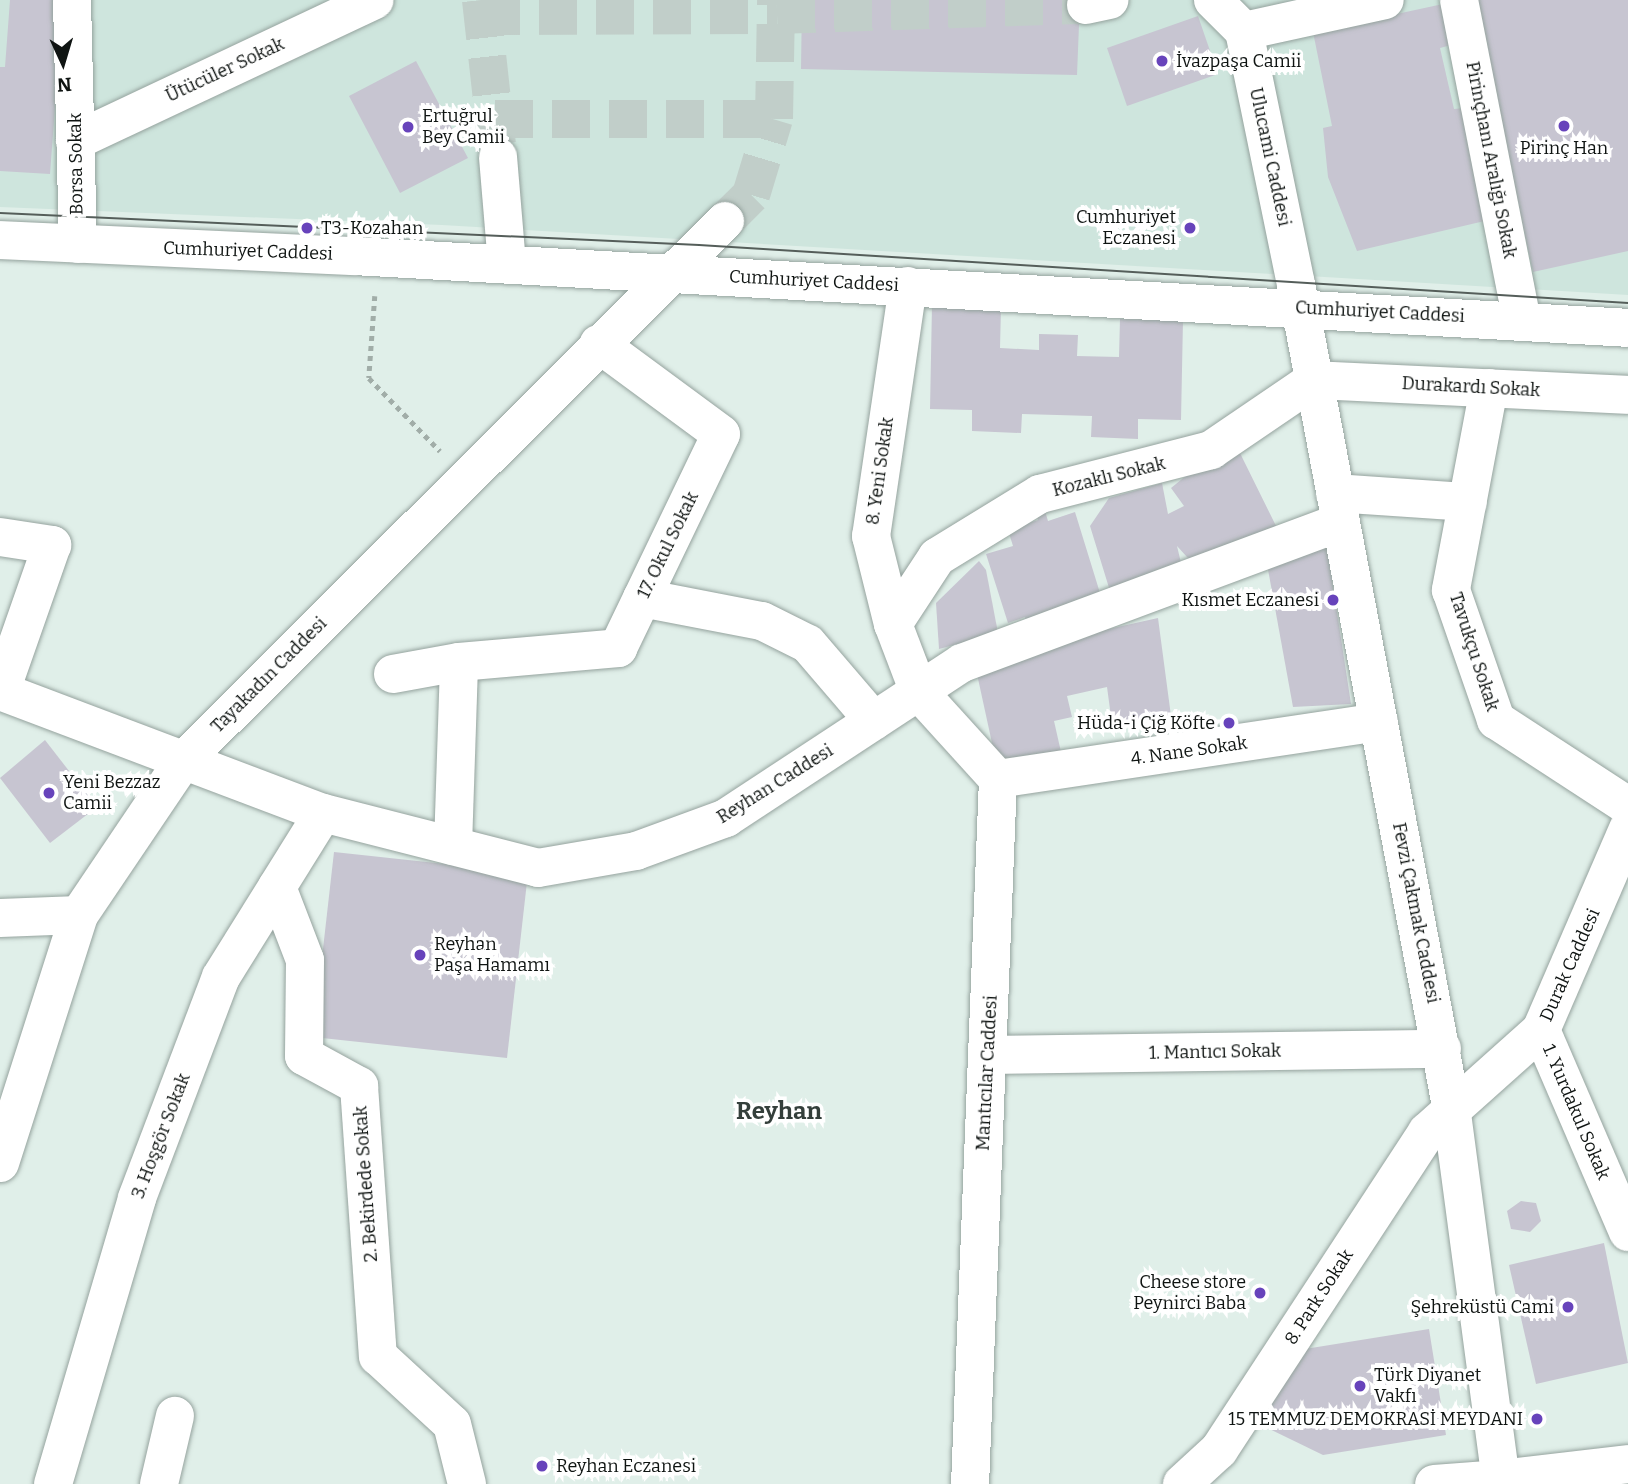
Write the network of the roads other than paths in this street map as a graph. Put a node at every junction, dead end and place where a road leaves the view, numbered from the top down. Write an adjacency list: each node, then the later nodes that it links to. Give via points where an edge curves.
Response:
1 (72, 0): 7 (street, Borsa Sokak)
2 (374, 0): 7 (street, Ütücüler Sokak)
3 (1213, 0): 6 (street)
4 (1385, 0): 6 (street)
5 (1459, 0): 16 (street, Pirinçhanı Aralığı Sokak)
6 (1244, 31): 15 (street, Ulucami Caddesi)
7 (75, 141): 11 (street, Borsa Sokak)
8 (498, 157): 12 (street)
9 (725, 221): 13 (street, Tayakadın Caddesi)
10 (0, 240): 11 (street, Cumhuriyet Caddesi)
11 (78, 244): 12 (street, Cumhuriyet Caddesi)
12 (507, 264): 13 (street, Cumhuriyet Caddesi)
13 (670, 273): 14 (street, Cumhuriyet Caddesi); 18 (street, Tayakadın Caddesi)
14 (908, 286): 15 (street, Cumhuriyet Caddesi); 26 (street, 8. Yeni Sokak, via 871,536)
15 (1298, 295): 16 (street, Cumhuriyet Caddesi); 19 (street, Fevzi Çakmak Caddesi)
16 (1522, 320): 17 (street, Cumhuriyet Caddesi)
17 (1628, 328)
18 (599, 344): 25 (street, 17. Okul Sokak, via 721,434); 33 (street, Tayakadın Caddesi)
19 (1314, 380): 20 (street, Durakardı Sokak); 23 (street, Fevzi Çakmak Caddesi); 26 (street, Kozaklı Sokak, via 1211,450 1040,494 937,557)
20 (1489, 388): 21 (street, Durakardı Sokak); 22 (street, Tavukçu Sokak)
21 (1628, 395)
22 (1468, 502): 23 (street); 35 (street, Tavukçu Sokak, via 1451,590 1496,720)
23 (1338, 507): 30 (street, Reyhan Caddesi, via 962,663); 32 (street, Fevzi Çakmak Caddesi)
24 (0, 537): 29 (street, via 52,545)
25 (642, 598): 27 (street, 17. Okul Sokak, via 618,648); 31 (street, via 762,621 808,645)
26 (893, 624): 30 (street, 8. Yeni Sokak)
27 (459, 662): 28 (street, 17. Okul Sokak); 38 (street)
28 (393, 674)
29 (1, 691): 33 (street, Reyhan Caddesi)
30 (919, 692): 31 (street, Reyhan Caddesi); 34 (street)
31 (874, 721): 38 (street, Reyhan Caddesi, via 726,818 636,851 538,867)
32 (1379, 723): 34 (street, 4. Nane Sokak); 43 (street, Fevzi Çakmak Caddesi)
33 (183, 761): 36 (street, Reyhan Caddesi); 40 (street, Tayakadın Caddesi)
34 (998, 779): 44 (street, Mantıcılar Caddesi)
35 (1628, 806)
36 (323, 813): 38 (street, Reyhan Caddesi); 39 (street, 3. Hoşgör Sokak)
37 (1628, 829): 42 (street, Durak Caddesi)
38 (453, 846)
39 (277, 887): 51 (street, 3. Hoşgör Sokak, via 221,977 137,1198); 53 (street, 2. Bekirdede Sokak, via 305,960 303,1056 359,1086 378,1356 452,1424)
40 (79, 915): 41 (street); 46 (street, Tayakadın Caddesi)
41 (0, 918)
42 (1541, 1030): 45 (street, Durak Caddesi); 47 (street, 1. Yurdakul Sokak)
43 (1442, 1049): 44 (street, 1. Mantıcı Sokak); 45 (street, Fevzi Çakmak Caddesi)
44 (988, 1055): 54 (street, Mantıcılar Caddesi)
45 (1451, 1106): 50 (street, Fevzi Çakmak Caddesi); 55 (street, 8. Park Sokak, via 1427,1132 1219,1450)
46 (0, 1163)
47 (1628, 1232)
48 (175, 1416): 52 (street)
49 (1628, 1464): 50 (street)
50 (1501, 1479): 56 (street)
51 (53, 1484)
52 (159, 1484)
53 (467, 1484)
54 (970, 1484)
55 (1182, 1484)
56 (1434, 1484)

